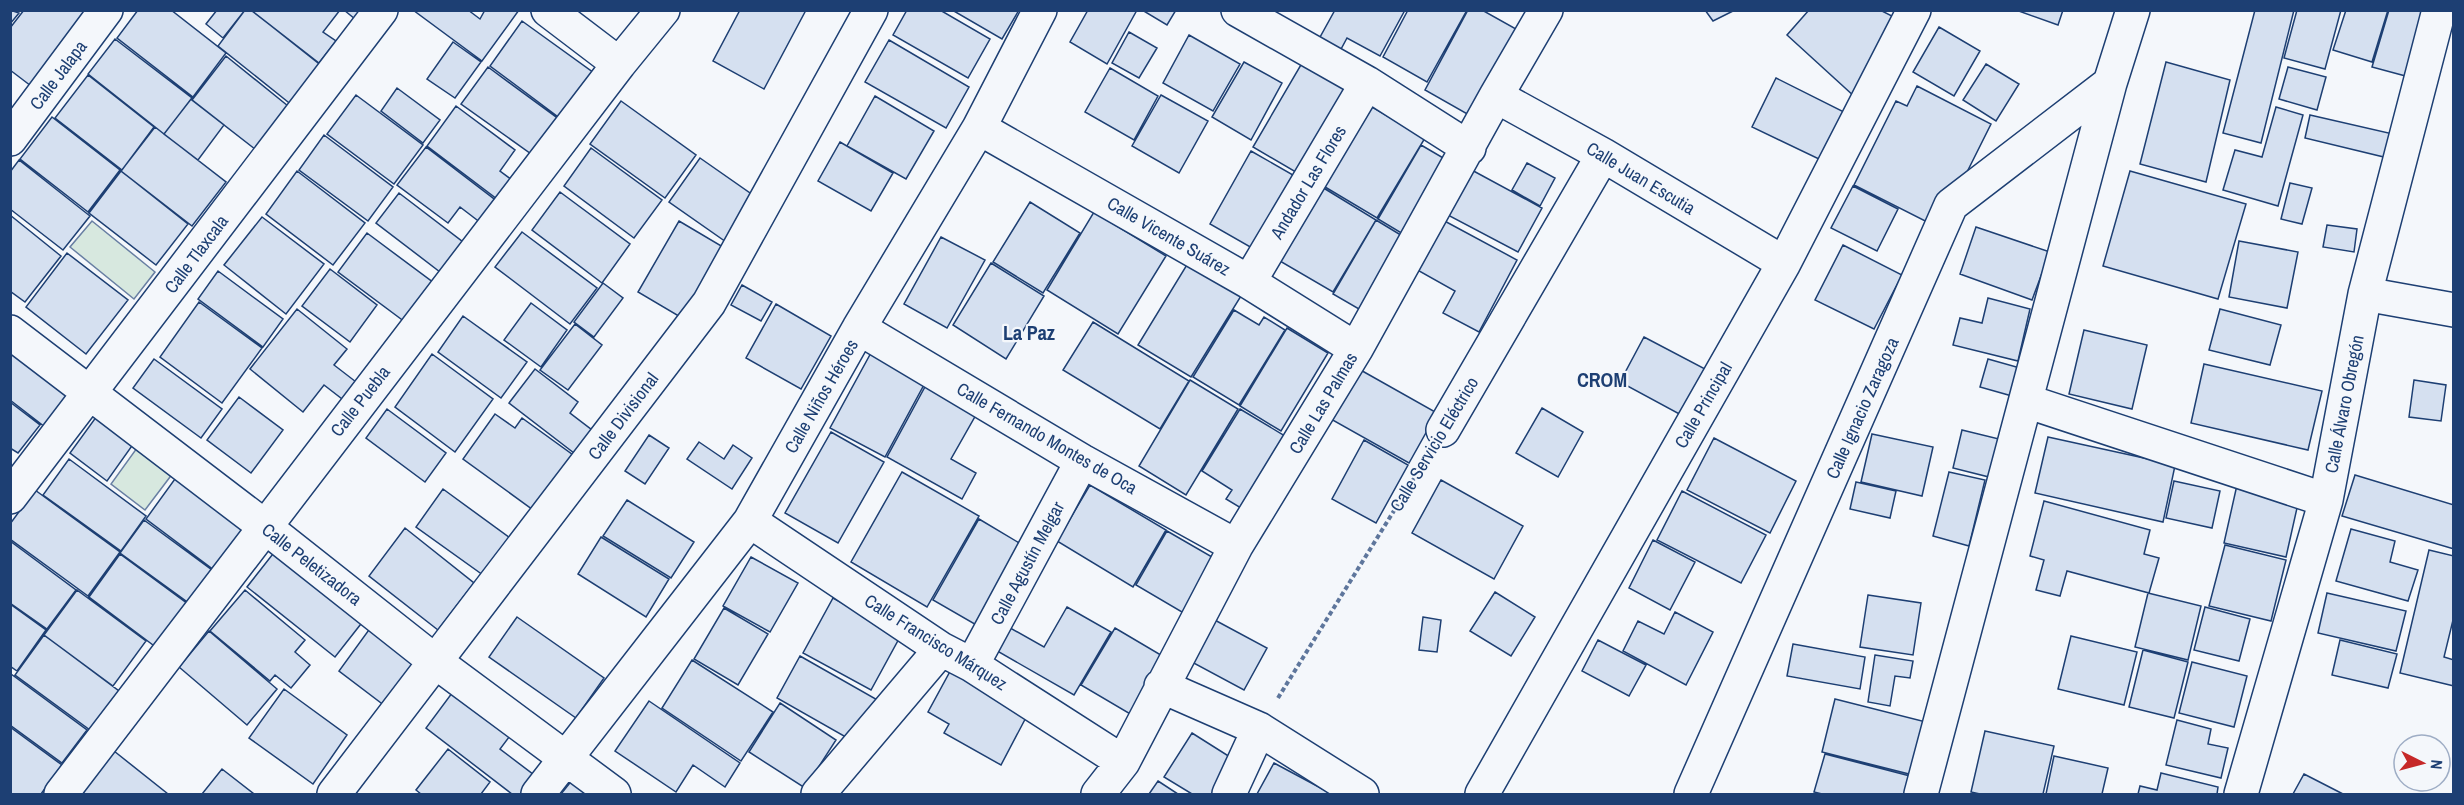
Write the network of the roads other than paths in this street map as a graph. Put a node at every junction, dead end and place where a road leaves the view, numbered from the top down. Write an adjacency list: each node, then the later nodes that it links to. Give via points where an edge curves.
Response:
1 (106, 10): 17 (street, Calle Jalapa)
2 (381, 10): 27 (street, Calle Tlaxcala)
3 (548, 10): 12 (street)
4 (663, 10): 12 (street, Calle Puebla)
5 (871, 10): 37 (street, Calle Divisional, via 709,303)
6 (1040, 10): 16 (street, Calle Niños Héroes)
7 (1238, 10): 13 (street)
8 (1546, 10): 15 (street, Calle Las Palmas)
9 (1914, 10): 20 (street, Calle Principal)
10 (2133, 10): 14 (street)
11 (2439, 10): 22 (street, Calle Álvaro Obregón)
12 (619, 64): 34 (street, Calle Puebla)
13 (1367, 83): 18 (street); 21 (street, Andador Las Flores)
14 (2110, 83): 28 (street); 52 (street, Calle Ignacio Zaragoza, via 1952,205)
15 (1496, 96): 18 (street, Calle Las Palmas); 19 (street, Calle Juan Escutia)
16 (979, 128): 21 (street, Calle Vicente Suárez); 24 (street, Calle Niños Héroes)
17 (10, 139)
18 (1469, 148): 26 (street, Calle Las Palmas)
19 (1603, 155): 20 (street, Calle Juan Escutia); 29 (street, Calle Servicio Eléctrico)
20 (1784, 263): 51 (street, Calle Principal)
21 (1249, 282): 26 (street, Calle Vicente Suárez)
22 (2365, 294): 23 (street); 32 (street, Calle Álvaro Obregón)
23 (2454, 310)
24 (859, 328): 30 (street, Calle Fernando Montes de Oca); 33 (street, Calle Niños Héroes)
25 (10, 332): 27 (street, Calle Peletizadora)
26 (1356, 349): 35 (street, Calle Las Palmas)
27 (90, 393): 31 (street, Calle Tlaxcala); 34 (street, Calle Peletizadora)
28 (2026, 401): 32 (street); 53 (street)
29 (1443, 430)
30 (1082, 461): 35 (street, Calle Fernando Montes de Oca); 38 (street, Calle Agustín Melgar)
31 (10, 497)
32 (2326, 500): 54 (street, Calle Álvaro Obregón)
33 (750, 521): 36 (street, Calle Francisco Márquez); 41 (street, Calle Niños Héroes)
34 (264, 526): 37 (street, Calle Peletizadora); 43 (street, Calle Puebla)
35 (1236, 546): 39 (street, Calle Las Palmas)
36 (941, 649): 38 (street, Calle Francisco Márquez); 47 (street)
37 (436, 662): 41 (street, Calle Peletizadora); 44 (street, Calle Divisional)
38 (972, 665): 42 (street, Calle Francisco Márquez)
39 (1161, 686): 40 (street); 42 (street, Calle Las Palmas)
40 (1259, 729): 49 (street); 50 (street)
41 (568, 759): 45 (street, Calle Niños Héroes); 46 (street, Calle Peletizadora)
42 (1123, 762): 48 (street, Calle Las Palmas)
43 (61, 795)
44 (334, 795)
45 (538, 795)
46 (614, 795)
47 (818, 795)
48 (1098, 795)
49 (1229, 795)
50 (1362, 795)
51 (1482, 795)
52 (1691, 795)
53 (1922, 795)
54 (2241, 795)

